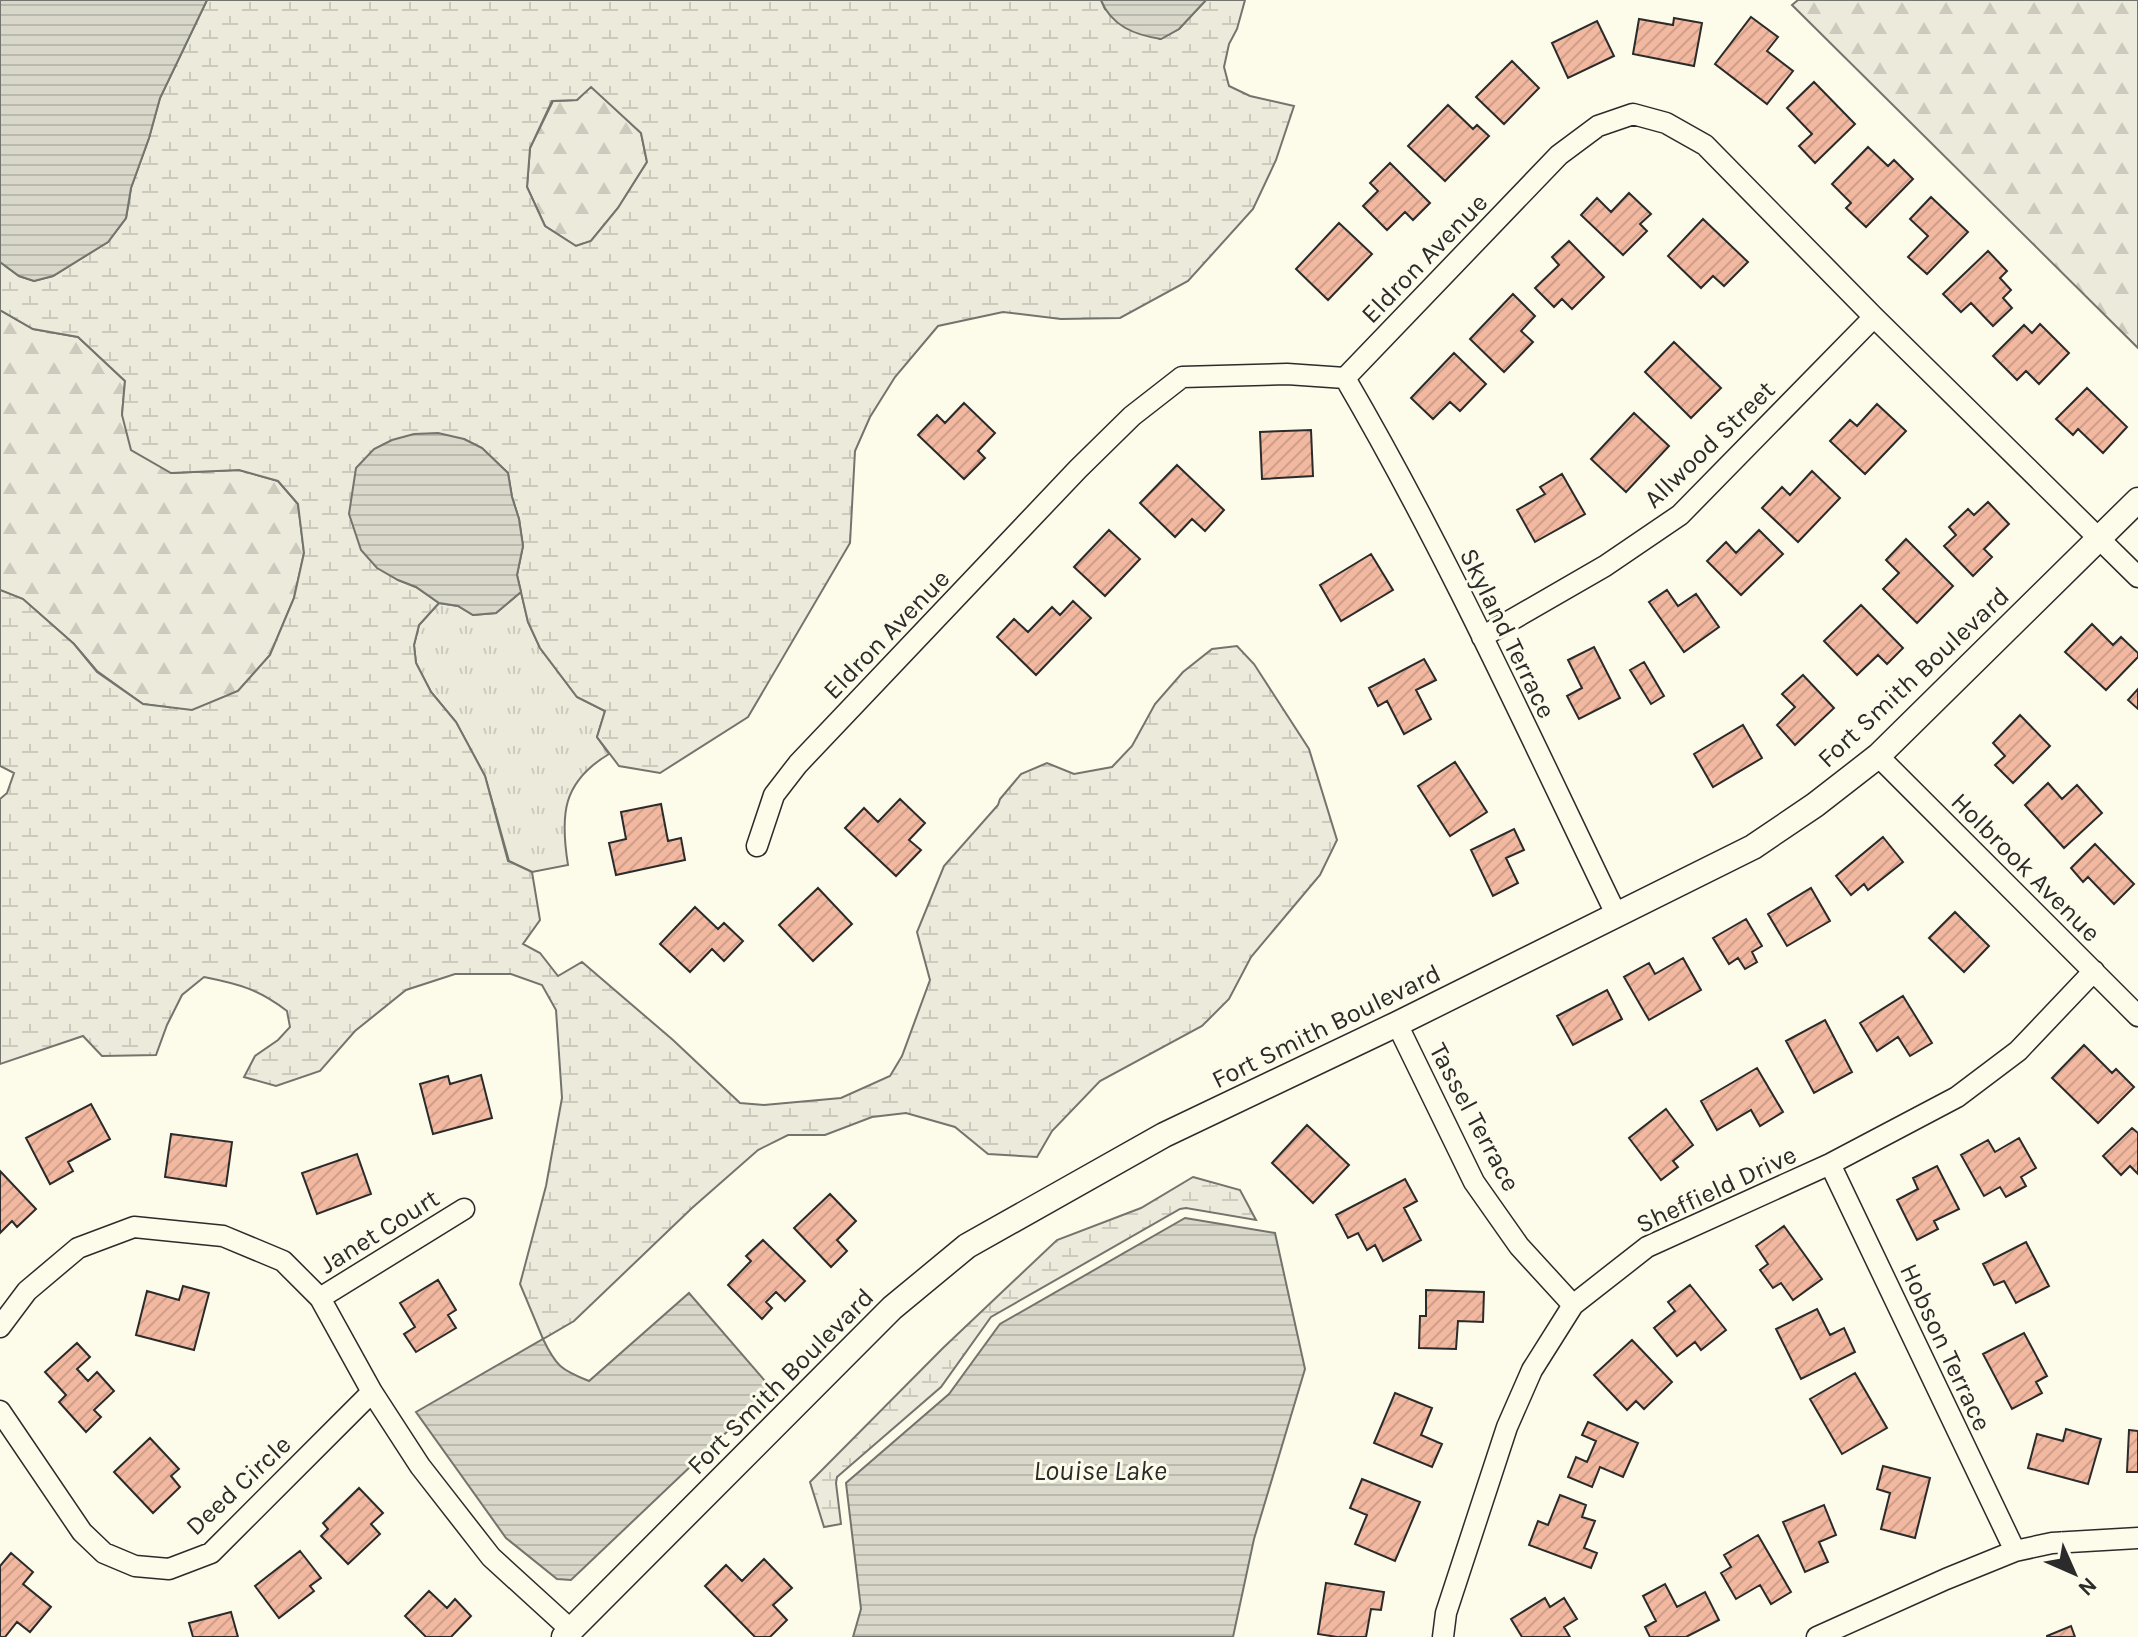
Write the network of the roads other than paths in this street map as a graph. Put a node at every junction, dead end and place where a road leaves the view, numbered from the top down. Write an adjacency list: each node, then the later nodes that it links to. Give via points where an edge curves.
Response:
1 (1874, 317): 2 (street, Eldron Avenue, via 1705,145 1666,123 1633,114 1598,126 1559,155); 4 (street, Eldron Avenue); 6 (street, Allwood Street, via 1680,515 1605,566)
2 (1345, 378): 6 (street, Skyland Terrace, via 1393,460); 8 (street, Eldron Avenue, via 1182,377 1132,416 798,764 774,795)
3 (2138, 500): 4 (street, Fort Smith Boulevard)
4 (2100, 538): 5 (street, Eldron Avenue); 7 (street, Fort Smith Boulevard)
5 (2138, 577)
6 (1482, 637): 9 (street, Skyland Terrace)
7 (1878, 756): 9 (street, Fort Smith Boulevard, via 1753,847); 10 (street, Holbrook Avenue)
8 (757, 846)
9 (1616, 914): 12 (street, Fort Smith Boulevard)
10 (2094, 971): 11 (street, Holbrook Avenue); 13 (street, Sheffield Drive, via 2018,1051 1957,1097)
11 (2138, 1016)
12 (1397, 1024): 16 (street, Tassel Terrace, via 1474,1182 1519,1246); 22 (street, Fort Smith Boulevard, via 1164,1135 967,1246 892,1308)
13 (1830, 1164): 16 (street, Sheffield Drive, via 1647,1247); 21 (street, Hobson Terrace)
14 (464, 1209): 15 (street, Janet Court)
15 (320, 1298): 17 (street, via 283,1261 223,1236 134,1227 78,1248 27,1291); 18 (street)
16 (1573, 1305): 23 (street, Sheffield Drive, via 1532,1370 1507,1427 1446,1613)
17 (0, 1327)
18 (372, 1392): 19 (street, Deed Circle, via 211,1553 169,1569 135,1566 104,1553 82,1532); 22 (street, via 420,1466 491,1557)
19 (0, 1411)
20 (2138, 1538): 21 (street, via 2052,1543)
21 (2015, 1551): 24 (street)
22 (567, 1634)
23 (1443, 1637)
24 (1817, 1637)

